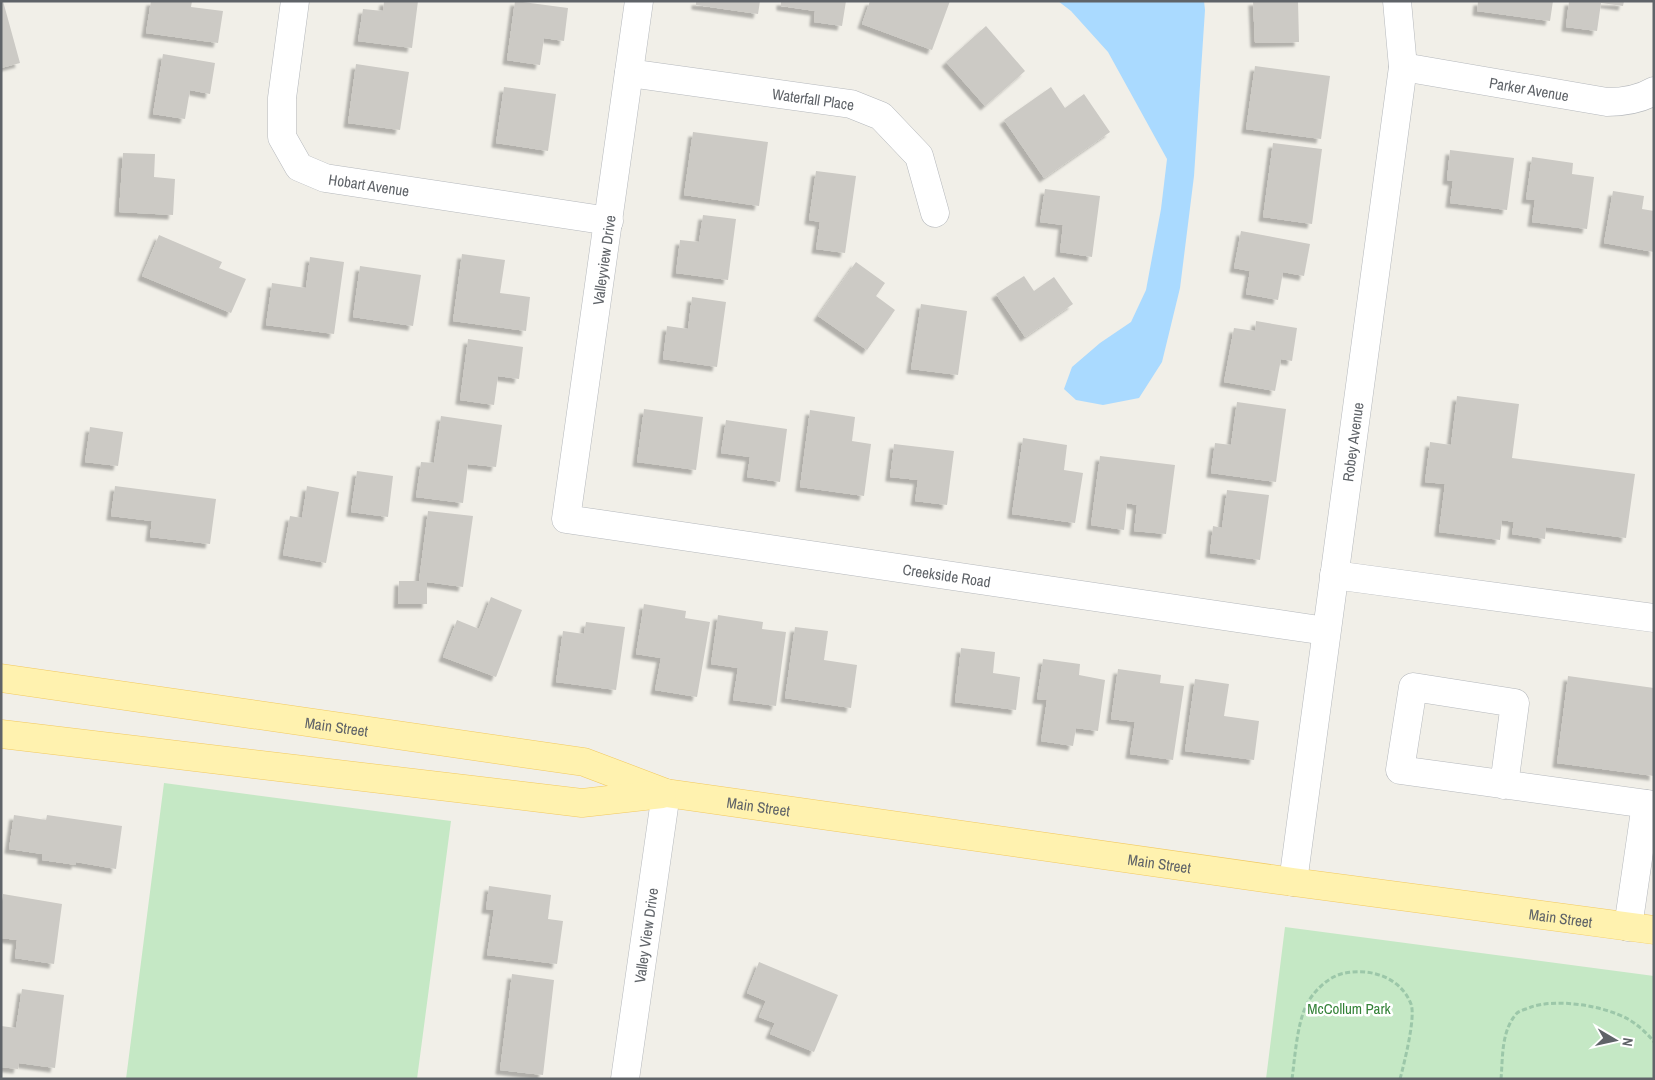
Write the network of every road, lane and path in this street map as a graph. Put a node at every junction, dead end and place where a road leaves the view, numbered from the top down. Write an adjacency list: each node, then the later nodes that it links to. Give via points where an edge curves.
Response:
1 (295, 1): 8 (street, Hobart Avenue, via 282,98 282,136 299,167 325,178)
2 (639, 1): 5 (street, Valleyview Drive)
3 (1397, 1): 4 (street, Robey Avenue)
4 (1403, 68): 6 (street, Parker Avenue, via 1607,102 1644,97); 10 (street, Robey Avenue)
5 (630, 73): 7 (street, Waterfall Place, via 851,104 867,109 881,116 919,156); 8 (street, Valleyview Drive)
6 (1654, 91)
7 (935, 213)
8 (609, 221): 9 (street, Valleyview Drive)
9 (566, 519): 12 (street, Creekside Road)
10 (1334, 575): 11 (street); 12 (street, Robey Avenue)
11 (1654, 618)
12 (1326, 631): 18 (street, Robey Avenue)
13 (1, 678): 16 (main road, Main Street, via 584,762)
14 (1, 734): 16 (main road, Main Street, via 582,803)
15 (1504, 785): 15 (street, via 1400,770 1413,687 1516,703); 17 (street)
16 (666, 793): 18 (main road, Main Street); 21 (street, Valley View Drive)
17 (1650, 805): 19 (street)
18 (1293, 882): 19 (main road, Main Street)
19 (1641, 928)
20 (1654, 1042): 24 (path, via 1620,1016 1571,1002 1542,1004 1519,1011 1508,1026)
21 (625, 1079)
22 (1292, 1079): 23 (path, via 1299,1031 1307,1004 1321,986 1340,974 1364,972 1384,976 1403,988 1412,1006)
23 (1400, 1079)
24 (1501, 1079)

